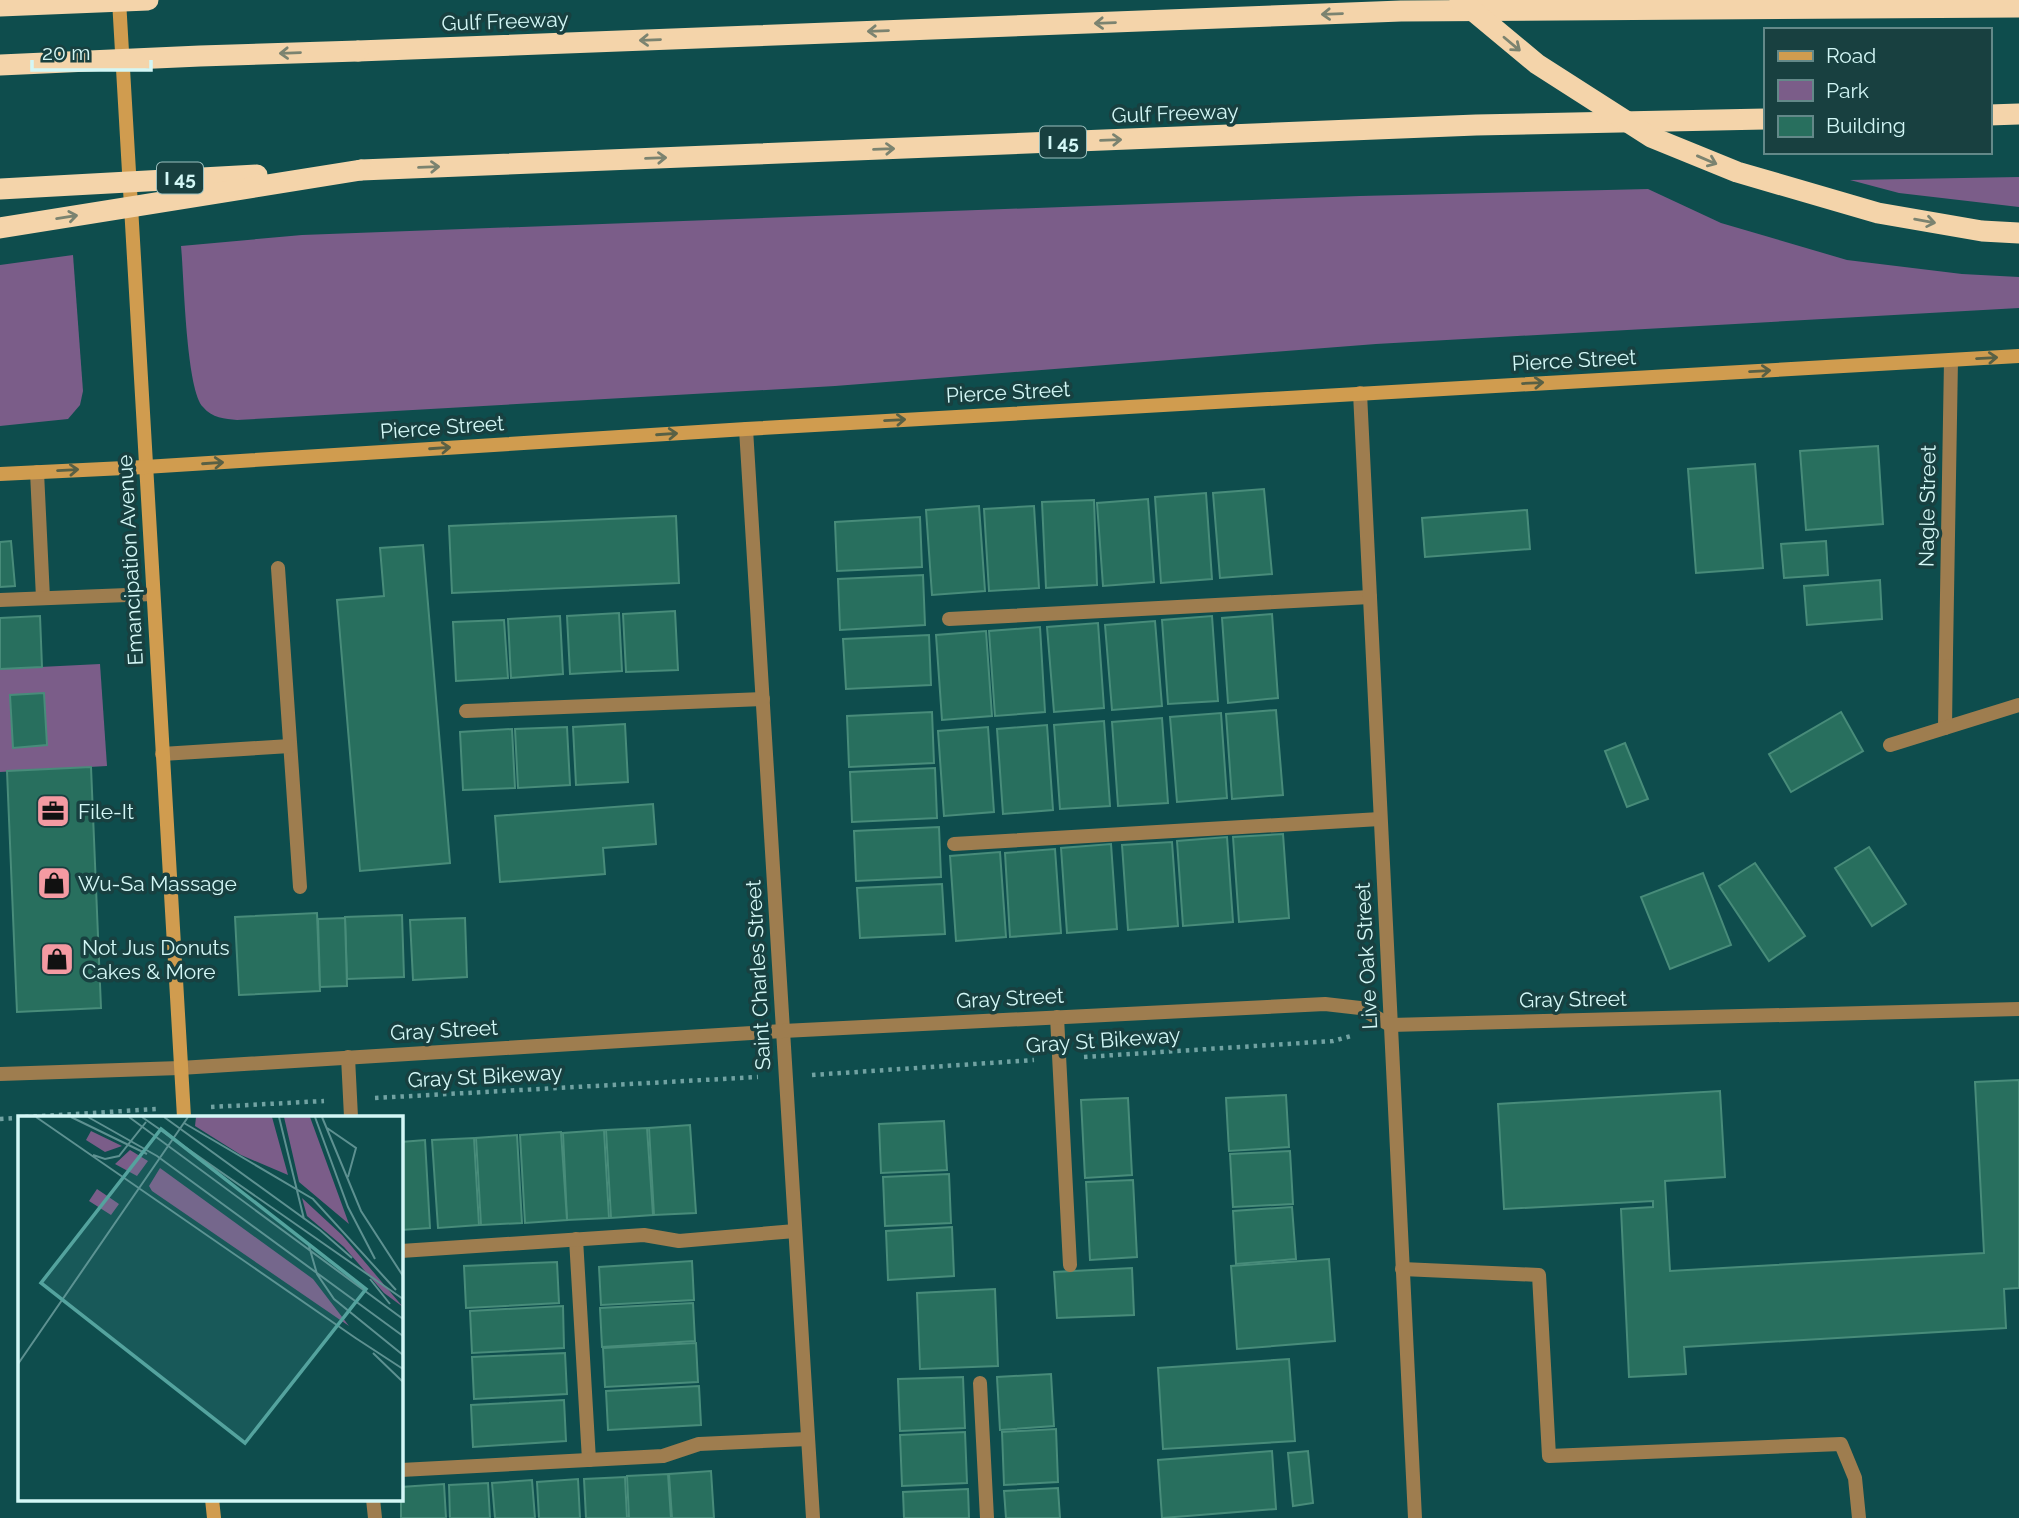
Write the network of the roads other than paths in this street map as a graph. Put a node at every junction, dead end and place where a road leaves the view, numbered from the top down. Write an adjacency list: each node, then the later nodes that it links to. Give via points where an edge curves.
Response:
1 (119, 0): 18 (main road, Emancipation Avenue)
2 (148, 0): 4 (highway, bridge)
3 (1460, 0): 13 (highway, one-way to 13, bridge, via 1537,64 1664,142 1737,172 1878,213)
4 (0, 6)
5 (2019, 7): 6 (highway, Gulf Freeway, one-way to 6, bridge, via 1401,11)
6 (0, 65)
7 (2019, 114): 8 (highway)
8 (1991, 115)
9 (1764, 119): 10 (highway, Gulf Freeway / I 45, one-way to 9, via 1476,125)
10 (361, 170): 11 (highway, Gulf Freeway / I 45, bridge); 12 (highway, one-way to 10, bridge)
11 (0, 189)
12 (0, 228)
13 (2019, 233)
14 (2019, 356): 15 (main road, Pierce Street, one-way to 14)
15 (1951, 360): 16 (main road, Pierce Street, one-way to 15); 30 (street, Nagle Street)
16 (1360, 393): 17 (main road, Pierce Street, one-way to 16); 23 (street, Live Oak Street)
17 (746, 429): 18 (main road, Pierce Street, one-way to 17); 27 (street, Saint Charles Street)
18 (145, 467): 19 (main road, Pierce Street, one-way to 18); 22 (main road, Emancipation Avenue)
19 (37, 472): 20 (main road, Pierce Street); 24 (street)
20 (0, 474)
21 (278, 568): 32 (street)
22 (153, 594): 24 (street); 33 (main road, Emancipation Avenue)
23 (1370, 597): 26 (street); 34 (street, Live Oak Street)
24 (43, 598): 25 (street)
25 (0, 600)
26 (949, 619)
27 (763, 699): 29 (street); 40 (street, Saint Charles Street)
28 (2019, 705): 30 (street)
29 (466, 711)
30 (1945, 728): 31 (street)
31 (1890, 745)
32 (290, 746): 33 (street); 36 (street)
33 (162, 754): 42 (main road, Emancipation Avenue)
34 (1380, 820): 35 (street); 39 (street, Live Oak Street)
35 (954, 844)
36 (300, 887)
37 (2019, 1009): 39 (street, Gray Street)
38 (1057, 1017): 39 (street, Gray Street, via 1325,1004 1360,1007); 40 (street, Gray Street); 49 (street)
39 (1390, 1025): 50 (street, Live Oak Street)
40 (783, 1031): 41 (street, Gray Street); 46 (street, Saint Charles Street)
41 (348, 1057): 42 (street, Gray Street); 45 (street)
42 (180, 1068): 43 (street, Gray Street); 44 (main road, Emancipation Avenue)
43 (0, 1074)
44 (184, 1116)
45 (351, 1116)
46 (795, 1231): 47 (street, via 679,1241 645,1235); 52 (street, Saint Charles Street)
47 (576, 1239): 48 (street); 53 (street)
48 (402, 1251)
49 (1070, 1265)
50 (1402, 1269): 61 (street, Live Oak Street); 62 (street, via 1539,1275 1549,1456 1841,1444 1855,1478)
51 (980, 1383): 60 (street)
52 (808, 1438): 53 (street, via 699,1444 663,1456); 59 (street, Saint Charles Street)
53 (589, 1460): 54 (street)
54 (402, 1470)
55 (212, 1500): 57 (main road)
56 (373, 1500): 58 (street)
57 (214, 1518)
58 (374, 1518)
59 (813, 1518)
60 (987, 1518)
61 (1415, 1518)
62 (1859, 1518)

